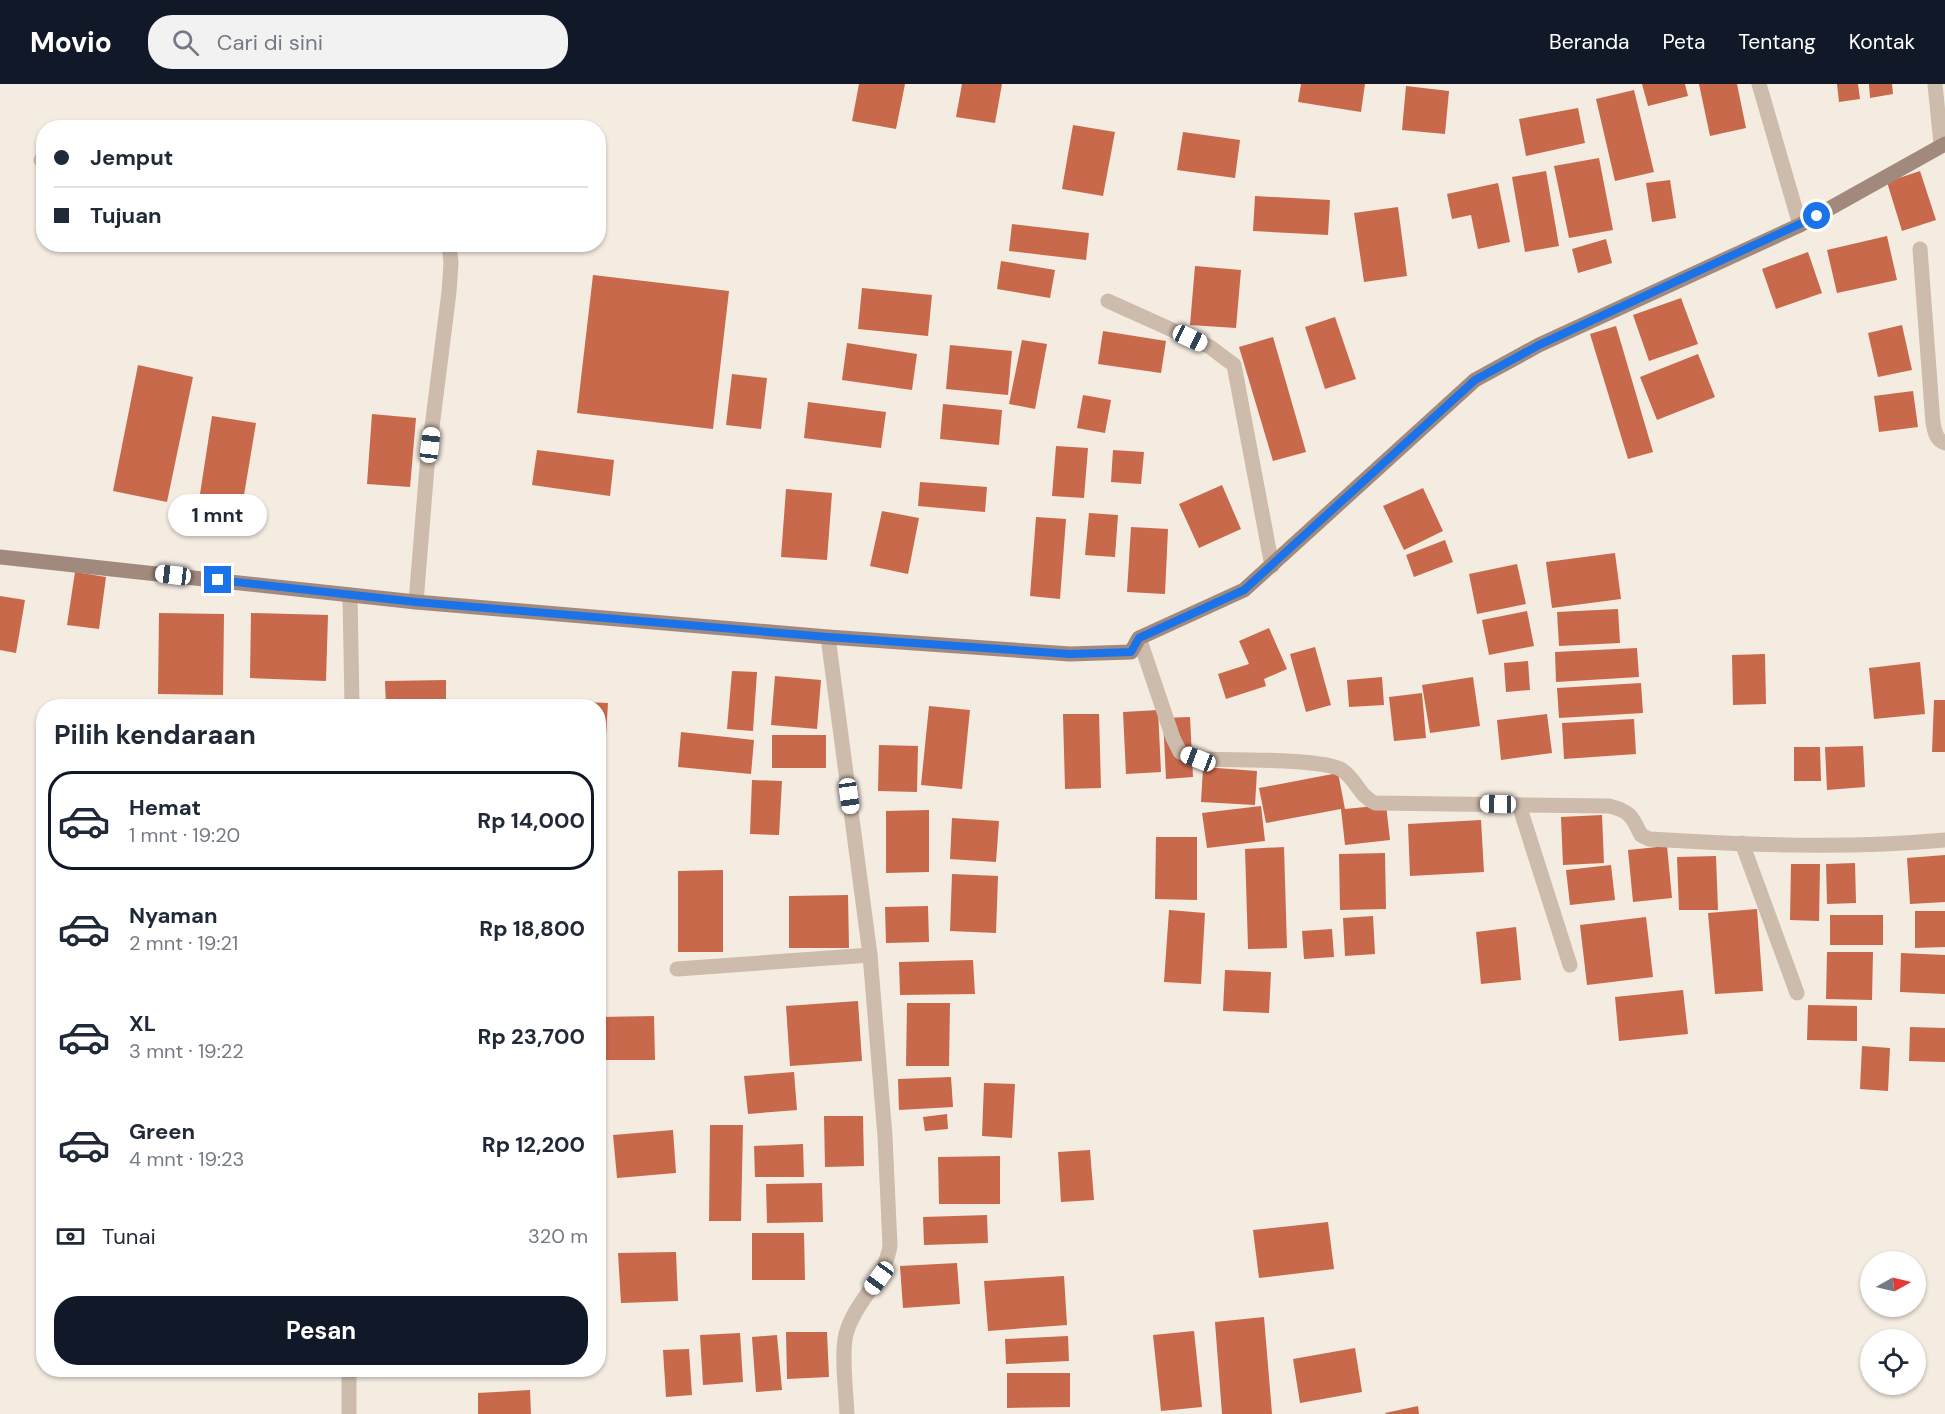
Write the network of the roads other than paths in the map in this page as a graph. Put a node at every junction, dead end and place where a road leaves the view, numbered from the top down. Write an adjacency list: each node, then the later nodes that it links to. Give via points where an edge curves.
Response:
1 (1759, 84): 4 (street)
2 (1935, 84): 3 (street)
3 (1943, 144): 4 (street)
4 (1800, 225): 10 (street, via 1539,345 1475,380)
5 (1920, 249): 8 (street, via 1933,423 1936,435)
6 (450, 252): 12 (street, via 449,292 427,467)
7 (1108, 301): 10 (street, via 1210,347 1234,365)
8 (1945, 443)
9 (0, 557): 11 (street)
10 (1272, 566): 14 (street, via 1244,590)
11 (350, 595): 12 (street); 15 (street)
12 (416, 602): 13 (street)
13 (828, 637): 14 (street, via 1070,654 1131,652); 19 (street)
14 (1139, 638): 16 (street, via 1180,752 1198,759 1321,763 1341,769 1375,802)
15 (352, 699)
16 (1519, 805): 18 (street, via 1609,806 1623,809 1645,837); 20 (street)
17 (1945, 840): 18 (street, via 1887,845)
18 (1742, 843): 22 (street)
19 (870, 955): 21 (street); 25 (street, via 890,1246 879,1278 846,1334)
20 (1570, 964)
21 (677, 969)
22 (1797, 993)
23 (348, 1377): 24 (street)
24 (349, 1414)
25 (847, 1414)

